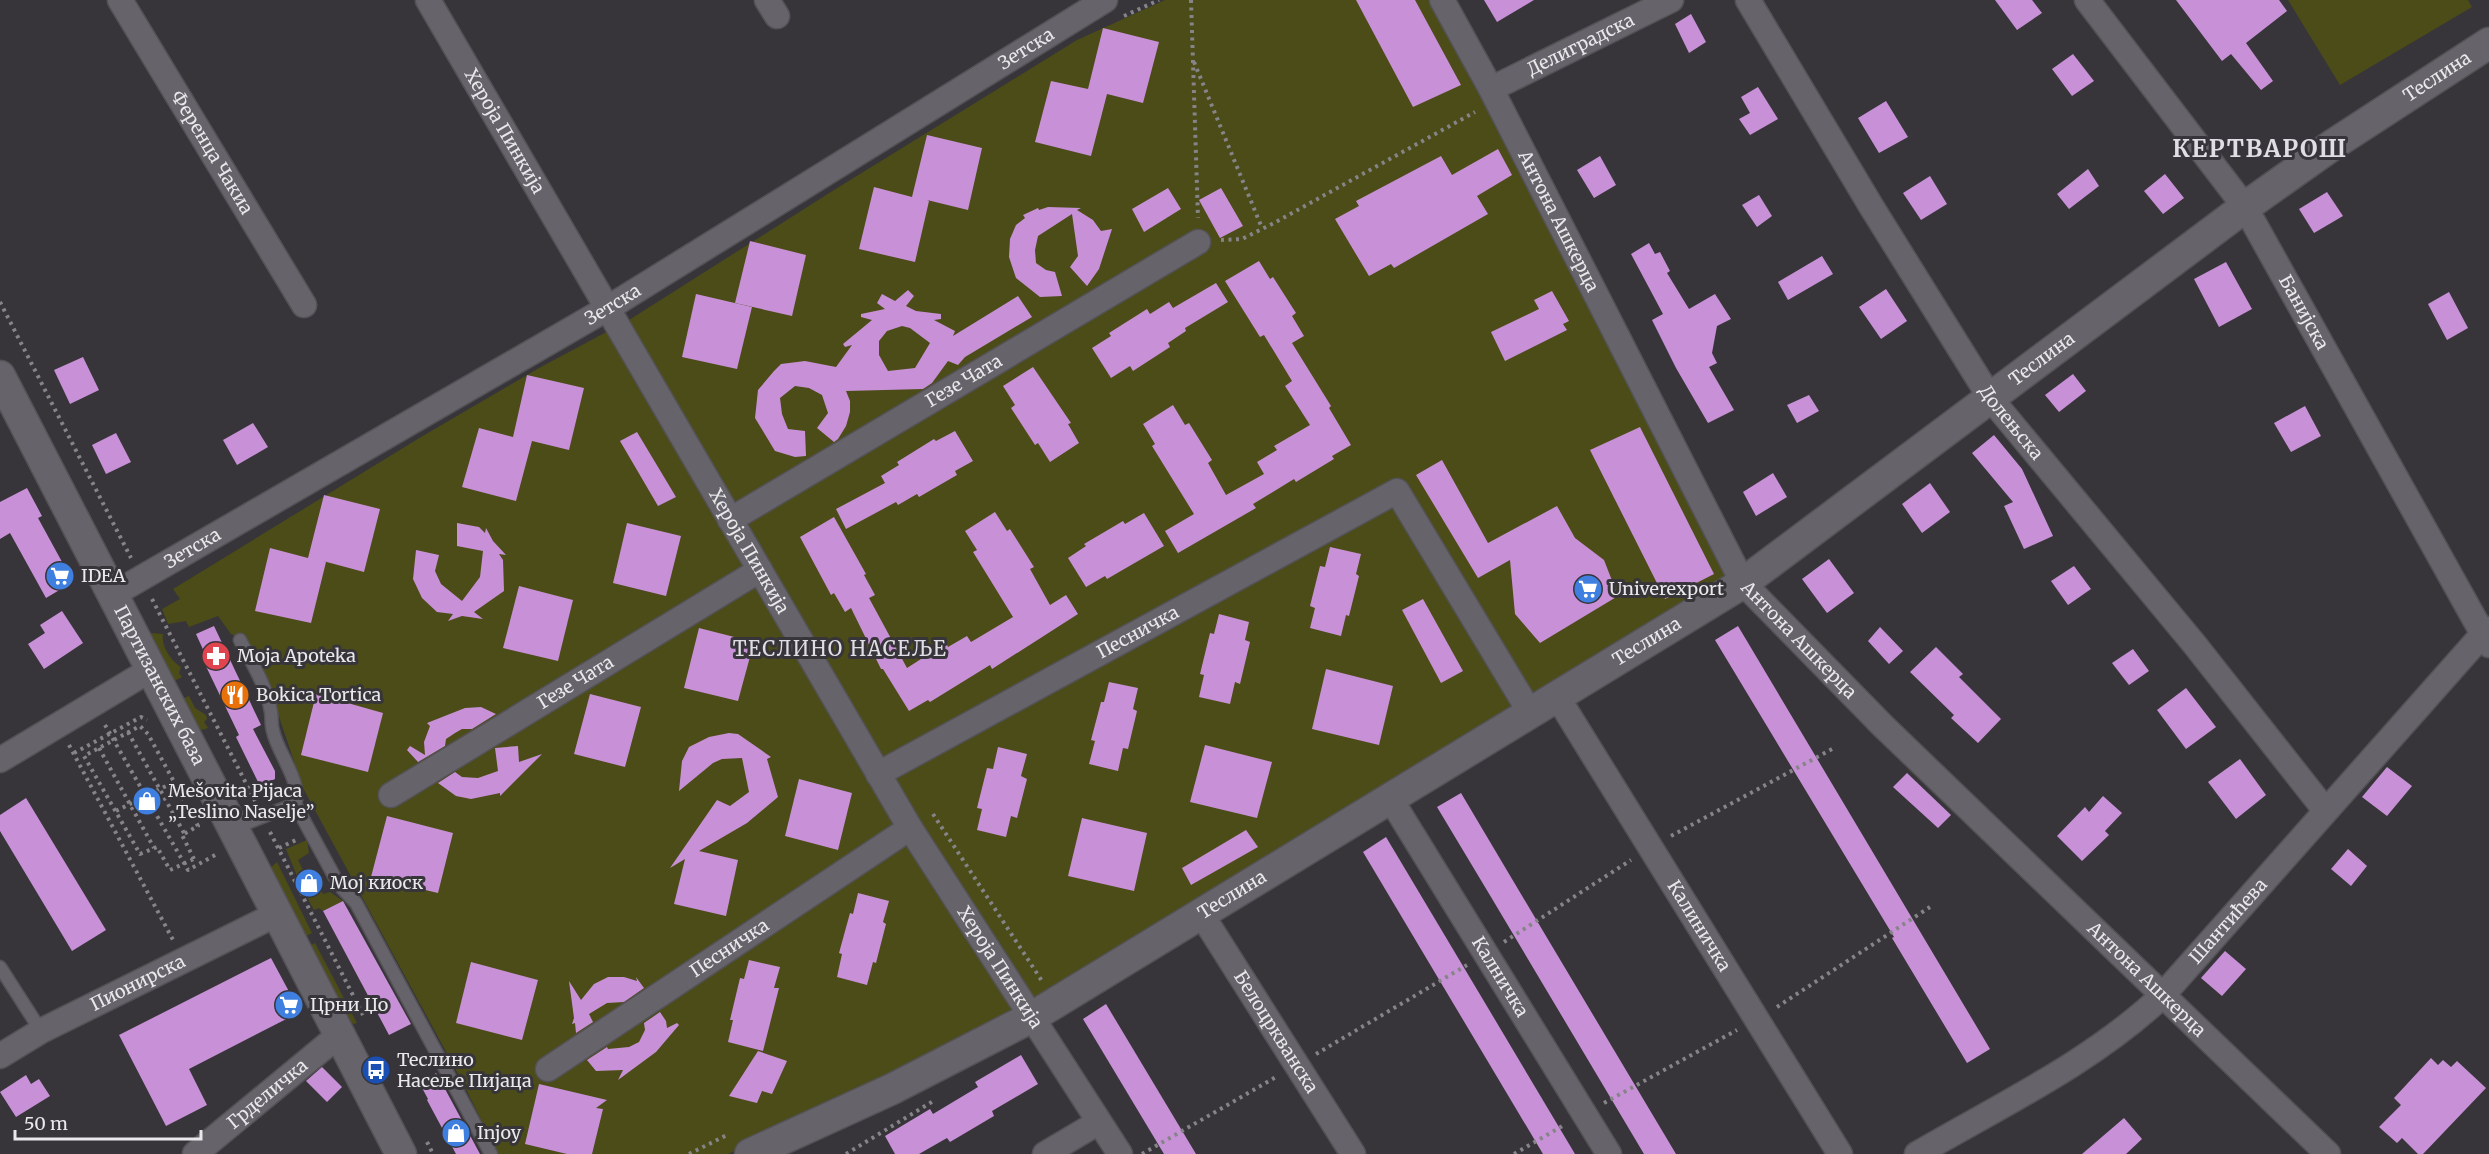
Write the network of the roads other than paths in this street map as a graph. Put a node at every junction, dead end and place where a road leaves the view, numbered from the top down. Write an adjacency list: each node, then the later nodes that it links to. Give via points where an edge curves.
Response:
1 (120, 0): 12 (street, Ференца Чакиа)
2 (428, 0): 13 (street, Хероја Пинкија)
3 (1442, 0): 9 (street, Антона Ашкерца)
4 (1671, 0): 9 (street, Делиградска)
5 (1748, 0): 15 (street, Долењска)
6 (2087, 0): 10 (street, Банијска)
7 (1097, 2): 13 (street, Зетска)
8 (2489, 43): 10 (street, Теслина)
9 (1494, 94): 18 (street, Антона Ашкерца)
10 (2245, 207): 15 (street, Теслина); 20 (street, Банијска)
11 (1198, 242): 16 (street, Гезе Чата)
12 (304, 305)
13 (608, 308): 16 (street, Хероја Пинкија); 19 (street, Зетска)
14 (0, 376): 19 (street, Партизанских база)
15 (1991, 399): 18 (street, Теслина); 30 (street, Долењска, via 2195,645)
16 (730, 520): 17 (street, Хероја Пинкија)
17 (760, 570): 26 (street, Хероја Пинкија); 27 (street, Гезе Чата)
18 (1743, 583): 23 (street, Теслина); 36 (street, Антона Ашкерца, via 1883,726)
19 (112, 595): 22 (street, Партизанских база)
20 (2487, 636): 30 (street, Шантићева)
21 (240, 640): 29 (lane, via 263,685 273,731 295,785)
22 (150, 670): 25 (street); 32 (street, Партизанских база)
23 (1558, 698): 24 (street, Теслина); 51 (street, Калиничка)
24 (1530, 714): 26 (street, Песничка, via 1397,491); 28 (street, Теслина)
25 (0, 760)
26 (878, 774): 31 (street, Хероја Пинкија)
27 (392, 795)
28 (1390, 798): 33 (street, Теслина); 50 (street, Калничка)
29 (295, 804): 32 (lane); 45 (lane, via 339,885 356,903)
30 (2325, 810): 36 (street, Шантићева)
31 (910, 828): 37 (street, Хероја Пинкија); 41 (street, Песничка)
32 (233, 829): 34 (street, Партизанских база)
33 (1200, 912): 37 (street, Теслина); 49 (street, Белоцркванска)
34 (277, 914): 38 (street, Пионирска); 39 (street, Партизанских база)
35 (0, 967): 38 (lane)
36 (2162, 996): 52 (street, Шантићева, via 2133,1023 2090,1053); 53 (street, Антона Ашкерца)
37 (1032, 1017): 42 (street, Хероја Пинкија); 46 (street, Теслина, via 892,1089)
38 (41, 1030): 40 (street, Пионирска)
39 (339, 1035): 43 (street, Грделичка); 44 (street, Партизанских база)
40 (0, 1056)
41 (548, 1069)
42 (1099, 1122): 47 (street); 48 (street, Хероја Пинкија)
43 (195, 1154)
44 (401, 1154)
45 (491, 1154)
46 (750, 1154)
47 (1045, 1154)
48 (1120, 1154)
49 (1353, 1154)
50 (1609, 1154)
51 (1840, 1154)
52 (1917, 1154)
53 (2328, 1154)

